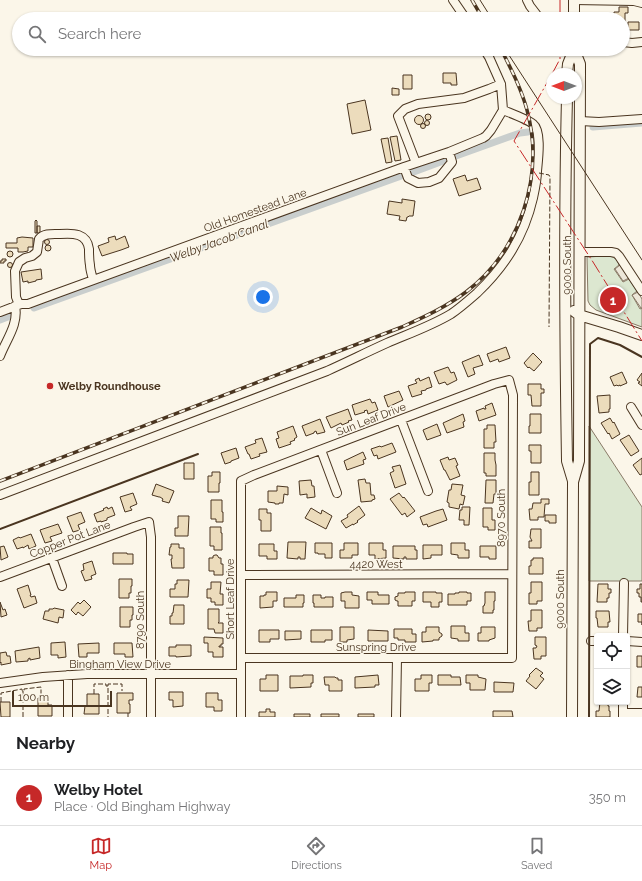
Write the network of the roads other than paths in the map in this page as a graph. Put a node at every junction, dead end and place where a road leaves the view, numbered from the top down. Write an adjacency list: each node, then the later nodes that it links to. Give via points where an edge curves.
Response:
1 (453, 0): 5 (street)
2 (527, 0): 6 (street)
3 (574, 0): 4 (street); 7 (main road)
4 (642, 3)
5 (461, 12)
6 (535, 12)
7 (574, 12)
8 (642, 42): 9 (street)
9 (630, 43)
10 (488, 56): 14 (street)
11 (571, 56): 13 (main road, 9000 South)
12 (577, 56): 18 (main road, 9000 South, via 580,64)
13 (568, 68)
14 (501, 84): 16 (street); 20 (street, via 464,98 418,104 405,109 398,116)
15 (567, 104): 22 (main road, 9000 South)
16 (502, 110): 19 (street, Old Homestead Lane, via 486,136); 40 (street, via 530,122 536,128 538,144 535,187 526,222 515,246 500,269 460,308 327,371)
17 (642, 119): 18 (street)
18 (580, 121): 23 (main road, 9000 South)
19 (449, 152): 20 (street, Old Homestead Lane); 21 (street, via 452,162 439,178 428,182 418,183 408,178)
20 (416, 163): 21 (street, Old Homestead Lane)
21 (404, 167): 24 (street, Old Homestead Lane)
22 (566, 170): 28 (main road, via 573,222 573,308); 37 (main road, 9000 South, via 567,462)
23 (580, 252): 25 (street, via 616,253); 28 (main road, 9000 South)
24 (93, 280): 26 (street, Old Homestead Lane, via 28,304); 26 (street, via 89,247 81,235 45,235 39,239 37,252 19,262 15,271)
25 (642, 291)
26 (18, 305): 27 (street, Old Homestead Lane); 30 (street, via 15,320)
27 (0, 312)
28 (579, 315): 29 (main road); 37 (main road, 9000 South, via 579,461)
29 (642, 335)
30 (0, 356)
31 (509, 380): 33 (street, Sun Leaf Drive); 43 (street, 8970 South, via 513,395)
32 (630, 407): 34 (street)
33 (401, 420): 35 (street, Sun Leaf Drive); 38 (street)
34 (642, 425)
35 (321, 450): 36 (street, Sun Leaf Drive); 39 (street)
36 (241, 481): 44 (street, Short Leaf Drive)
37 (573, 482): 64 (main road, 9000 South)
38 (428, 491)
39 (337, 493)
40 (0, 496)
41 (149, 522): 42 (street, Copper Pot Lane); 56 (street, 8790 South, via 152,537)
42 (52, 558): 45 (street, Copper Pot Lane); 47 (street)
43 (512, 574): 44 (street, 4420 West); 53 (street, 8970 South)
44 (241, 575): 51 (street, Short Leaf Drive)
45 (0, 577)
46 (624, 583): 48 (street)
47 (62, 586)
48 (623, 633)
49 (630, 642): 50 (street)
50 (642, 642)
51 (241, 658): 52 (street, Sunspring Drive); 54 (street, Short Leaf Drive)
52 (396, 658): 53 (street, Sunspring Drive); 63 (street)
53 (512, 658)
54 (241, 674): 56 (street, Bingham View Drive); 62 (street, Short Leaf Drive)
55 (68, 675): 56 (street, Bingham View Drive); 57 (street, Bingham View Drive); 60 (street)
56 (151, 675): 61 (street, 8790 South)
57 (0, 683)
58 (642, 713): 59 (street)
59 (623, 715)
60 (68, 717)
61 (151, 717)
62 (241, 717)
63 (396, 717)
64 (572, 717)

